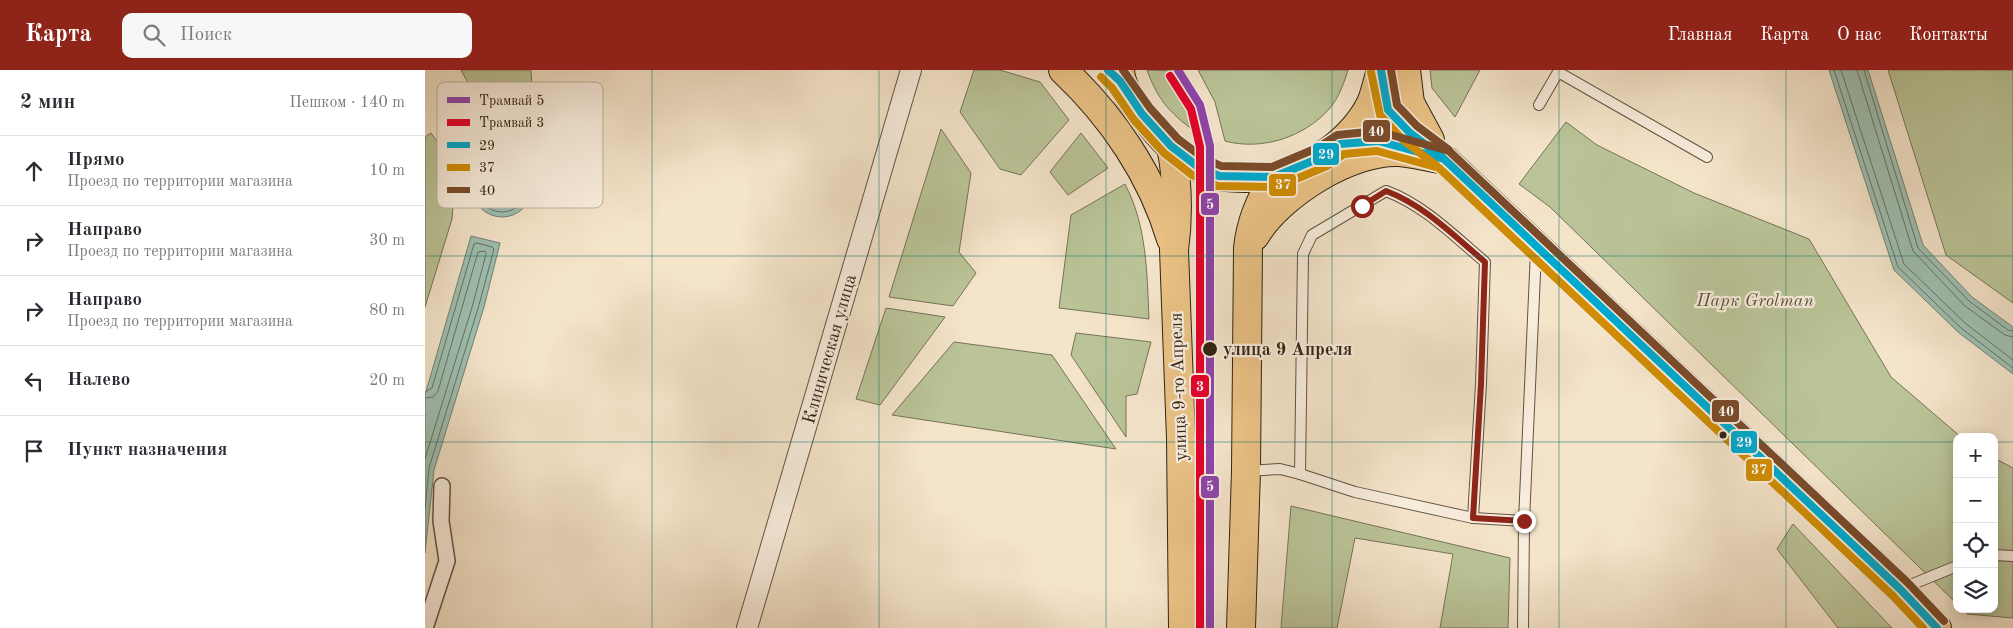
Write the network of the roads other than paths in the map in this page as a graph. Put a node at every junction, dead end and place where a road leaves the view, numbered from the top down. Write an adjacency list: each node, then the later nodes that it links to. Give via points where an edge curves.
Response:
1 (911, 70): 24 (street, Клиническая улица)
2 (1063, 70): 13 (main road, via 1106,118 1137,162 1157,200)
3 (1389, 71): 6 (main road, via 1360,120); 9 (main road, via 1388,110 1410,133)
4 (1116, 74): 7 (main road, via 1141,114)
5 (1539, 105): 8 (lane, via 1558,72)
6 (1340, 144): 9 (main road, via 1378,141); 10 (main road, via 1322,157)
7 (1171, 146): 10 (main road, via 1197,166 1219,176); 13 (main road, улица 9-го Апреля, via 1177,178 1178,220)
8 (1707, 157)
9 (1445, 159): 11 (main road); 12 (main road, via 1398,152 1357,159 1290,197 1260,228)
10 (1274, 177): 12 (main road, via 1250,227)
11 (1536, 245): 17 (lane); 22 (main road)
12 (1248, 248): 14 (main road)
13 (1174, 250): 25 (main road, улица 9-го Апреля, via 1181,438)
14 (1246, 471): 15 (lane, via 1280,469); 26 (main road)
15 (1300, 474): 18 (lane, via 1355,492); 18 (lane, via 1303,254 1312,235 1386,191 1420,208 1485,262)
16 (442, 486): 23 (street, via 441,521 447,561)
17 (1524, 516): 18 (lane); 27 (lane)
18 (1473, 518)
19 (1998, 554): 20 (lane)
20 (2013, 556)
21 (1953, 568): 22 (lane)
22 (1900, 589): 28 (main road)
23 (425, 628)
24 (747, 628)
25 (1183, 628)
26 (1241, 628)
27 (1523, 628)
28 (1937, 628)

